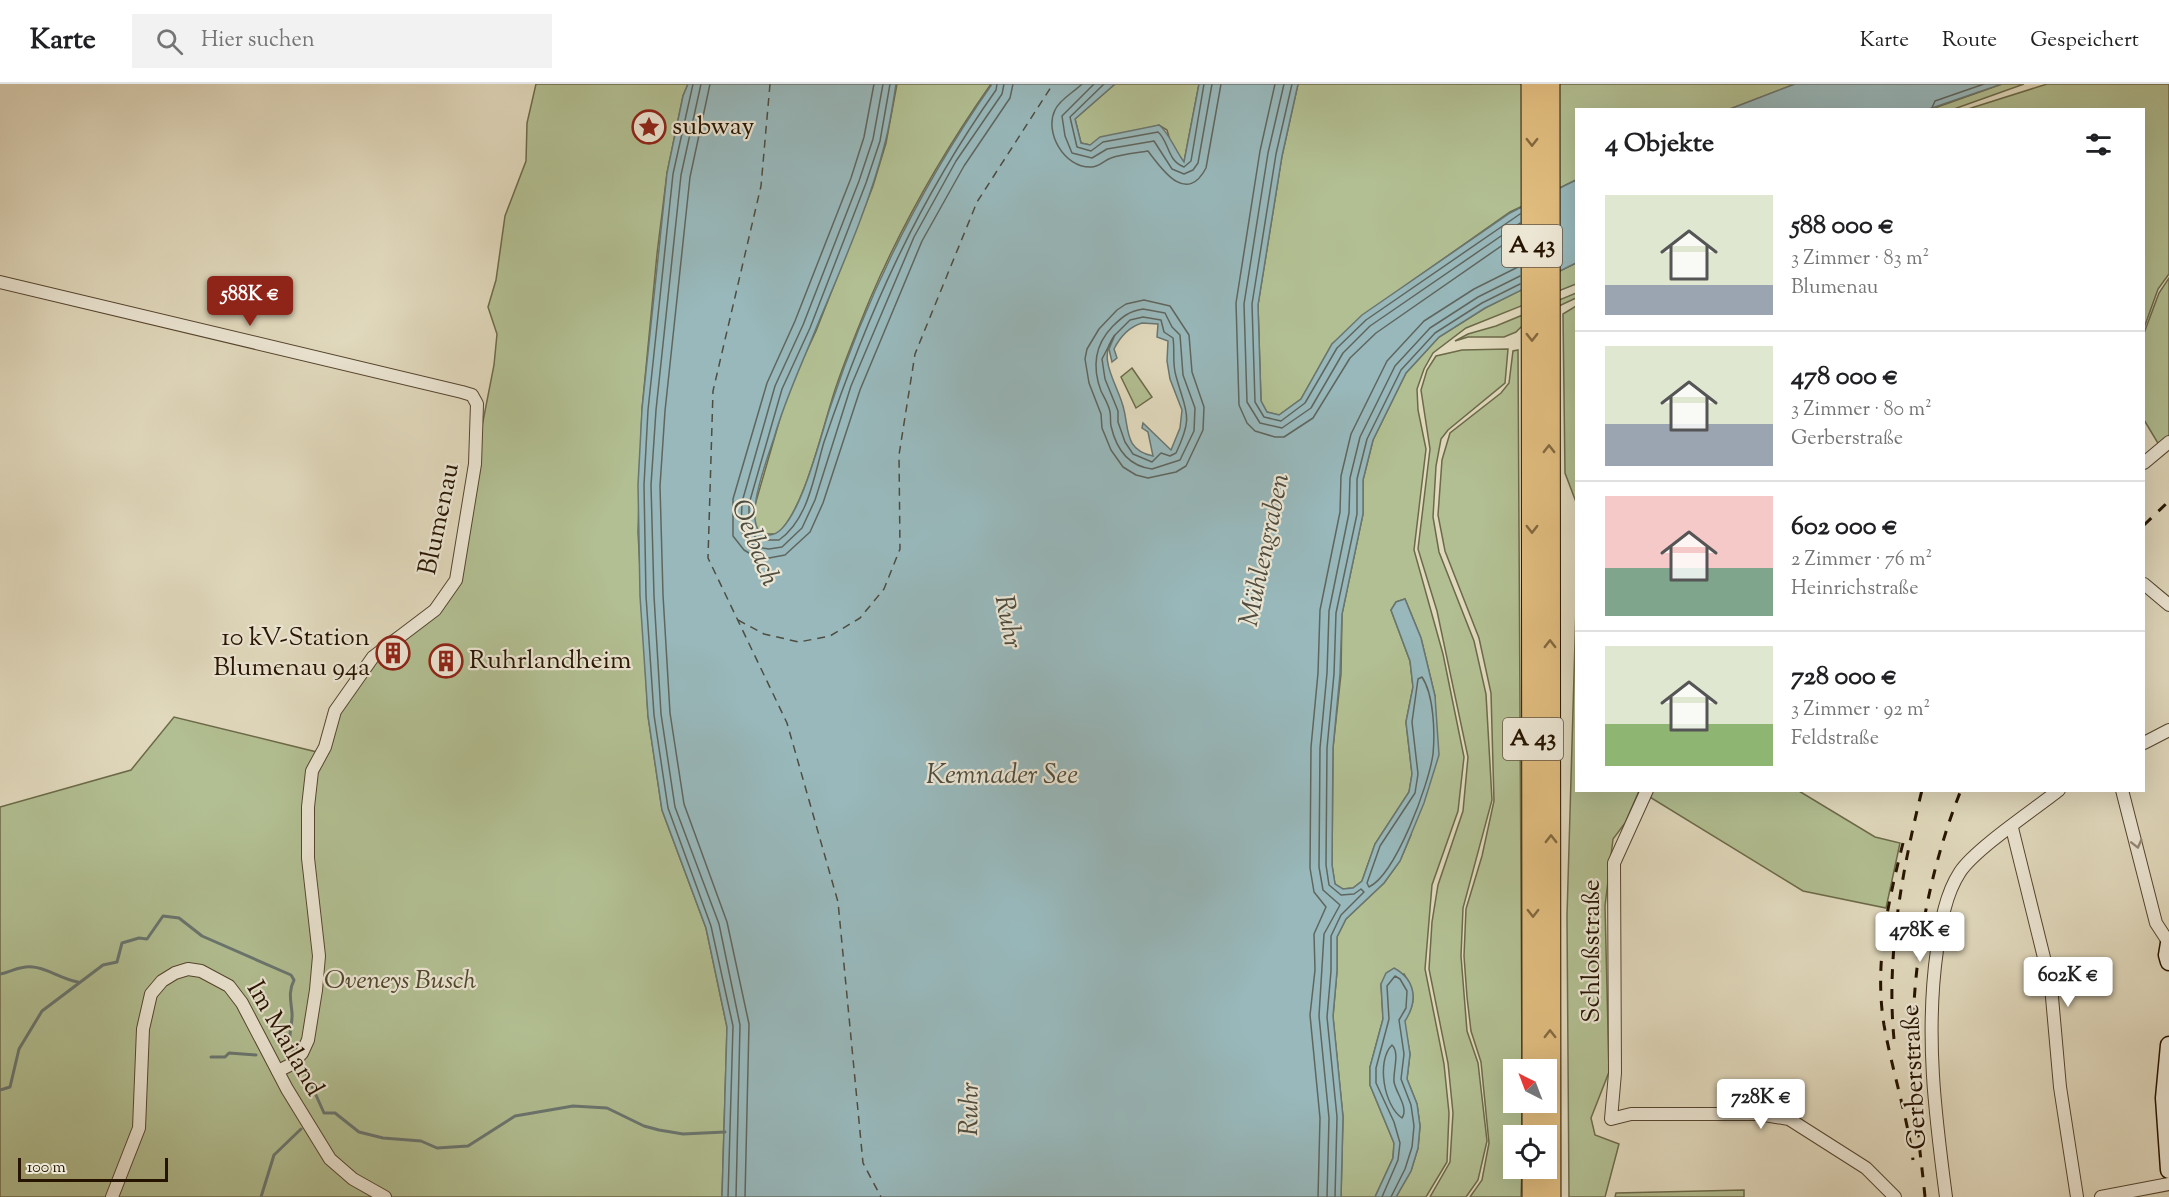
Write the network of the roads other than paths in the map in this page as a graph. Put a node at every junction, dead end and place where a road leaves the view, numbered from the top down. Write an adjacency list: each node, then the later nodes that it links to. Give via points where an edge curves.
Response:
1 (1532, 84): 4 (highway, A 43, one-way to 4)
2 (1549, 84): 4 (highway, A 43)
3 (0, 282): 19 (street, Blumenau, via 462,392 472,395 477,404 476,464 456,580 428,617 373,657 335,711 325,747 312,771 308,858 319,956 316,990 308,1040 302,1053)
4 (1540, 404): 18 (highway, A 43, one-way to 18); 26 (highway, A 43, one-way to 4)
5 (2169, 442): 6 (street)
6 (2145, 462)
7 (2145, 585): 8 (street)
8 (2169, 605)
9 (2169, 730): 10 (street)
10 (2145, 742)
11 (1646, 792): 27 (street, Schloßstraße, via 1614,863 1615,1073 1611,1119 1631,1114 1758,1114 1789,1119 1866,1168)
12 (2057, 792): 14 (street, Gerberstraße)
13 (2123, 792): 15 (street, one-way to 15, via 2156,923)
14 (2012, 828): 28 (street, Gerberstraße, via 1961,870 1949,893 1942,923 1934,971 1931,1060); 29 (street, via 2051,986 2060,1087)
15 (2169, 943): 16 (main road)
16 (2169, 962)
17 (2169, 1045): 20 (main road, via 2164,1098)
18 (1533, 1059)
19 (278, 1071): 23 (street, Im Mailand, via 229,986 201,971 188,969 162,981 151,994 143,1029 139,1128); 24 (street, Im Mailand, via 330,1159 353,1179)
20 (2169, 1170)
21 (1533, 1179): 25 (highway)
22 (2169, 1184): 30 (street)
23 (112, 1197)
24 (385, 1197)
25 (1533, 1197)
26 (1550, 1197)
27 (1895, 1197)
28 (1946, 1197)
29 (2077, 1197)
30 (2100, 1197)

